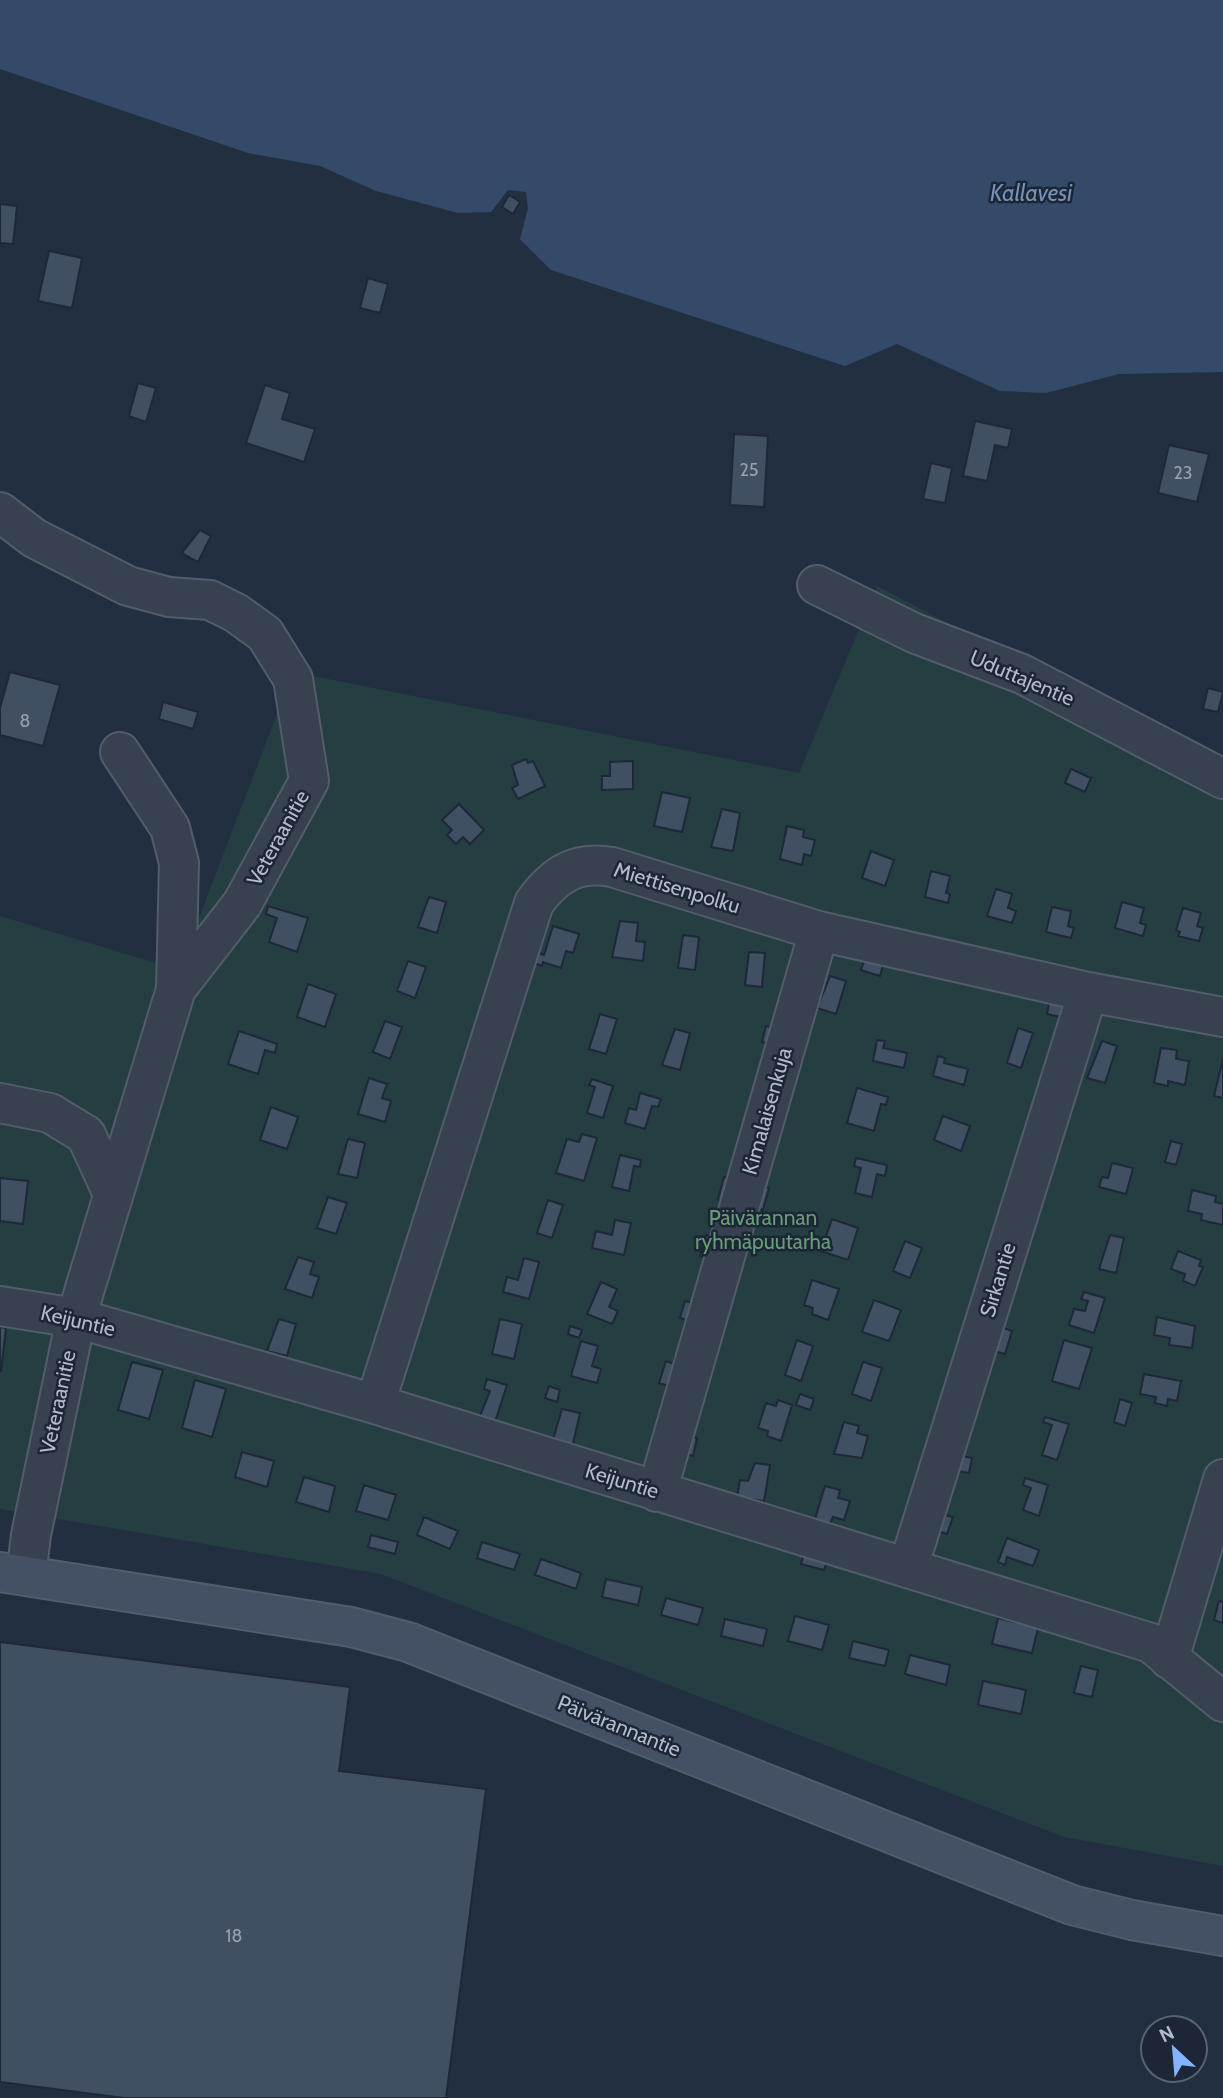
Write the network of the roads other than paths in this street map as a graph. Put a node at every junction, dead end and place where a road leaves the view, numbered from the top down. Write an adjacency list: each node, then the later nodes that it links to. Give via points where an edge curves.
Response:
1 (0, 512): 6 (street, Veteraanitie, via 34,538 128,586 152,594 210,600 236,613 265,634 293,679 309,781 242,904)
2 (817, 585): 4 (street, Uduttajentie, via 914,633 1022,674)
3 (120, 752): 6 (street, Veteraanitie, via 170,828 179,863)
4 (1223, 779)
5 (819, 931): 7 (street, Miettisenpolku); 13 (street, Miettisenpolku, via 590,863 549,883 534,903); 15 (street, Kimalaisenkuja)
6 (176, 989): 10 (street, Veteraanitie)
7 (1088, 992): 8 (street, Miettisenpolku); 16 (street, Sirkantie)
8 (1223, 1017)
9 (0, 1103): 10 (street, via 50,1113 86,1135)
10 (112, 1192): 12 (street, Veteraanitie)
11 (0, 1306): 12 (street, Keijuntie)
12 (76, 1318): 13 (street, Keijuntie); 17 (street, Veteraanitie, via 31,1535)
13 (375, 1404): 15 (street, Keijuntie)
14 (1223, 1479): 18 (street)
15 (657, 1492): 16 (street, Keijuntie)
16 (908, 1568): 18 (street, Keijuntie, via 1151,1643)
17 (13, 1574): 20 (street, Päivärannantie, via 351,1627 408,1642 1072,1905)
18 (1169, 1658): 19 (street, Keijuntie)
19 (1223, 1702)
20 (1223, 1936)

